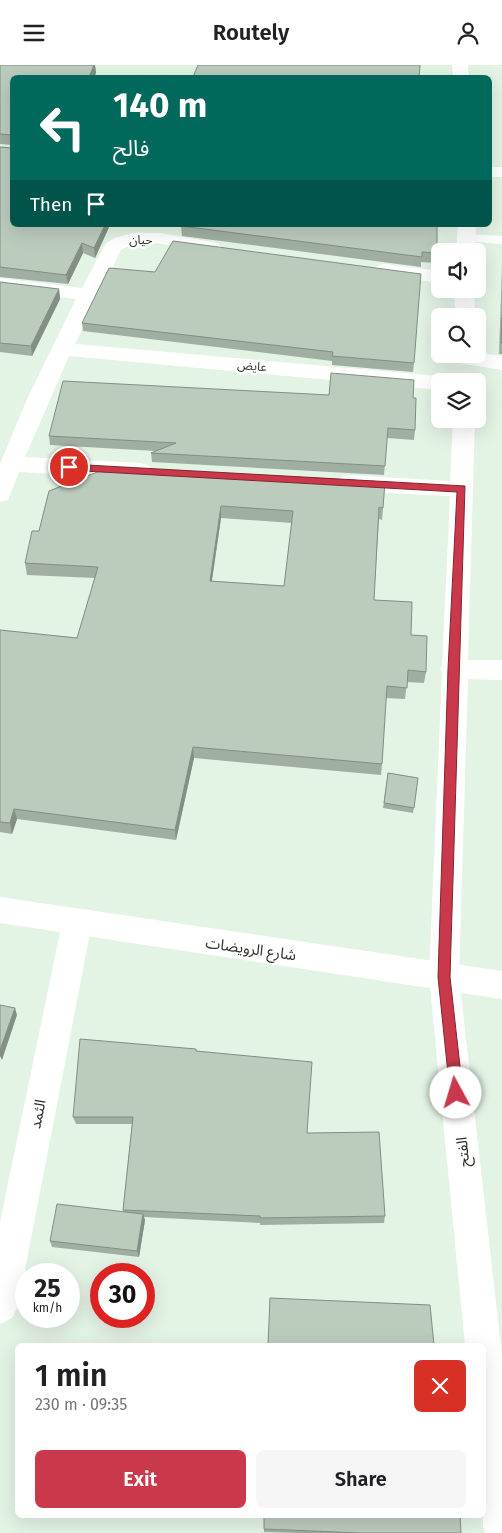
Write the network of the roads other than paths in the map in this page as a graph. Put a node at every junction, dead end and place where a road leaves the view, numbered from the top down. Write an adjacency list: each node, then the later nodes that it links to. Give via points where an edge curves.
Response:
1 (466, 238): 2 (lane)
2 (502, 240)
3 (234, 250): 7 (street, حيان, via 127,238 113,247)
4 (362, 267): 5 (street)
5 (431, 276)
6 (0, 284): 7 (street)
7 (88, 295): 8 (street, حيان)
8 (63, 349): 11 (street, عايض); 13 (street, حيان)
9 (486, 360): 10 (street)
10 (502, 363)
11 (431, 382)
12 (464, 428): 16 (street, الفتح)
13 (11, 464): 14 (street); 17 (street, حيان)
14 (158, 472)
15 (324, 481): 16 (street)
16 (462, 489): 18 (street, الفتح)
17 (0, 494)
18 (453, 669): 19 (street); 22 (street, الفتح)
19 (502, 670)
20 (0, 910): 21 (street, شارع الرويضات)
21 (77, 923): 22 (street, شارع الرويضات); 24 (street, الثمد)
22 (444, 977): 23 (street, شارع الرويضات); 25 (street, الفتح)
23 (502, 985)
24 (0, 1305)
25 (483, 1343)
26 (486, 1373): 27 (street)
27 (502, 1527)

